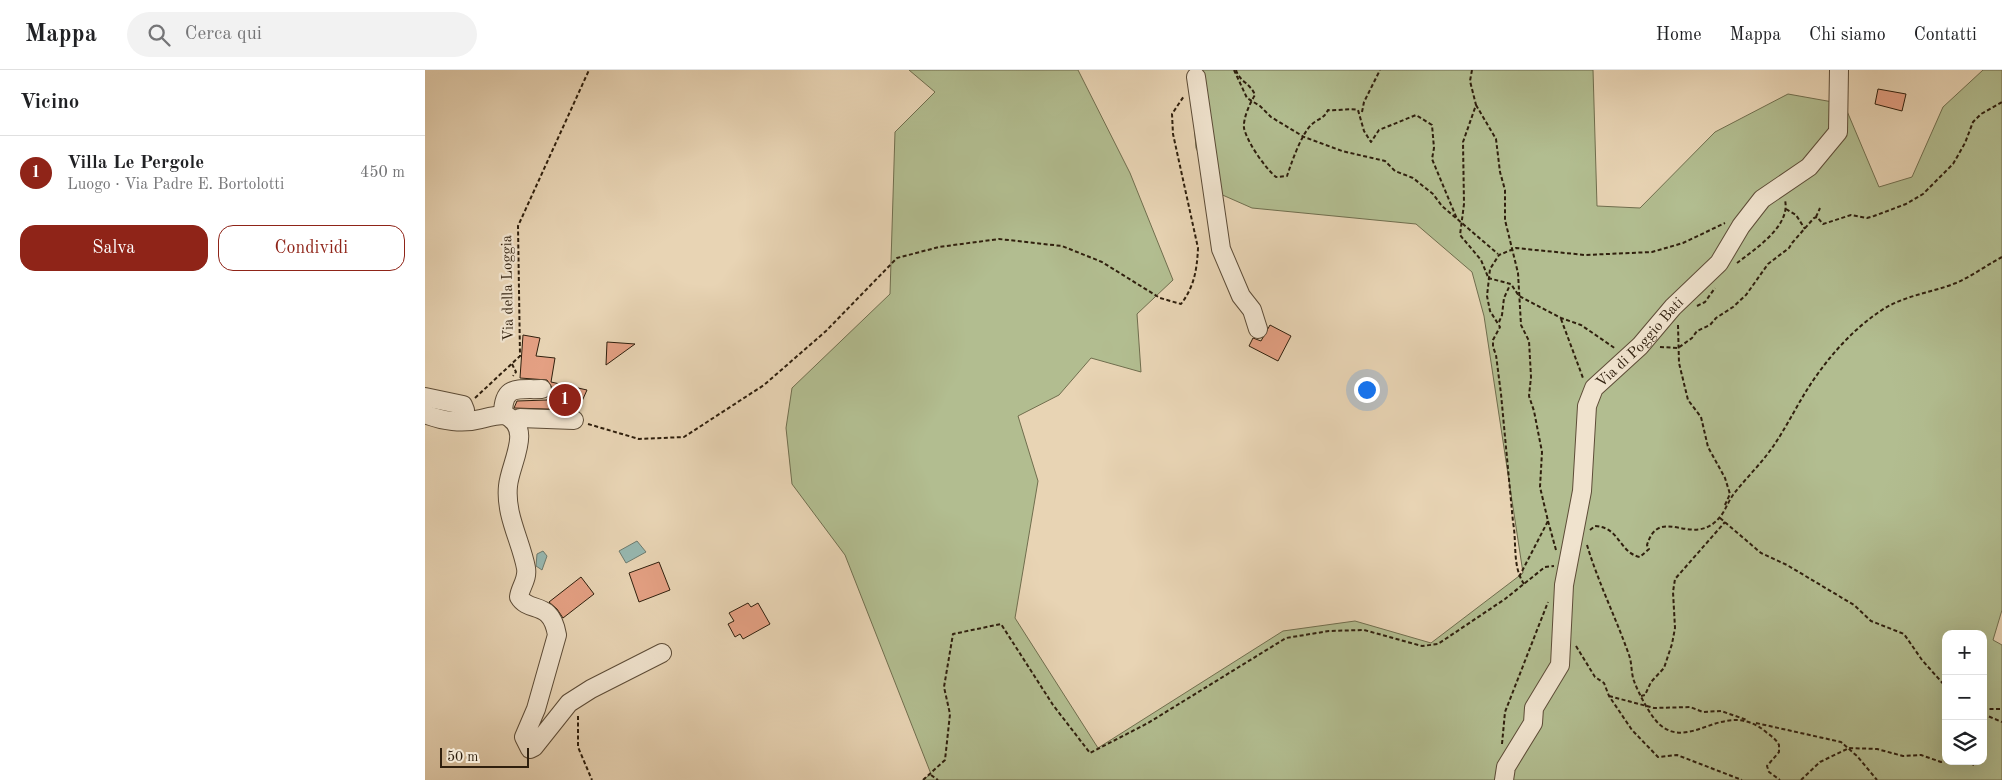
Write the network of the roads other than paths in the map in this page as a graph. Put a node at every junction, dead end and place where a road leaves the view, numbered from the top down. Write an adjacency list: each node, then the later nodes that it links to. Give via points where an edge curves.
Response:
1 (1839, 70): 11 (street, Via di Poggio Bati, via 1838,132 1809,167 1763,199 1741,226 1719,264 1594,388 1587,406 1582,491 1566,568 1560,665 1533,708 1533,723)
2 (1197, 77): 3 (street, via 1221,250 1241,296 1252,310)
3 (1258, 329)
4 (542, 389): 8 (street, via 507,393 503,401)
5 (425, 397): 7 (street, via 458,404)
6 (425, 414): 7 (street, via 437,419)
7 (463, 414): 8 (street)
8 (509, 418): 9 (street); 10 (street, via 520,432 508,490 511,516 527,570 519,598 547,613 557,636 524,737 527,747 534,747 562,710 578,697)
9 (574, 420)
10 (662, 653)
11 (1505, 773)

